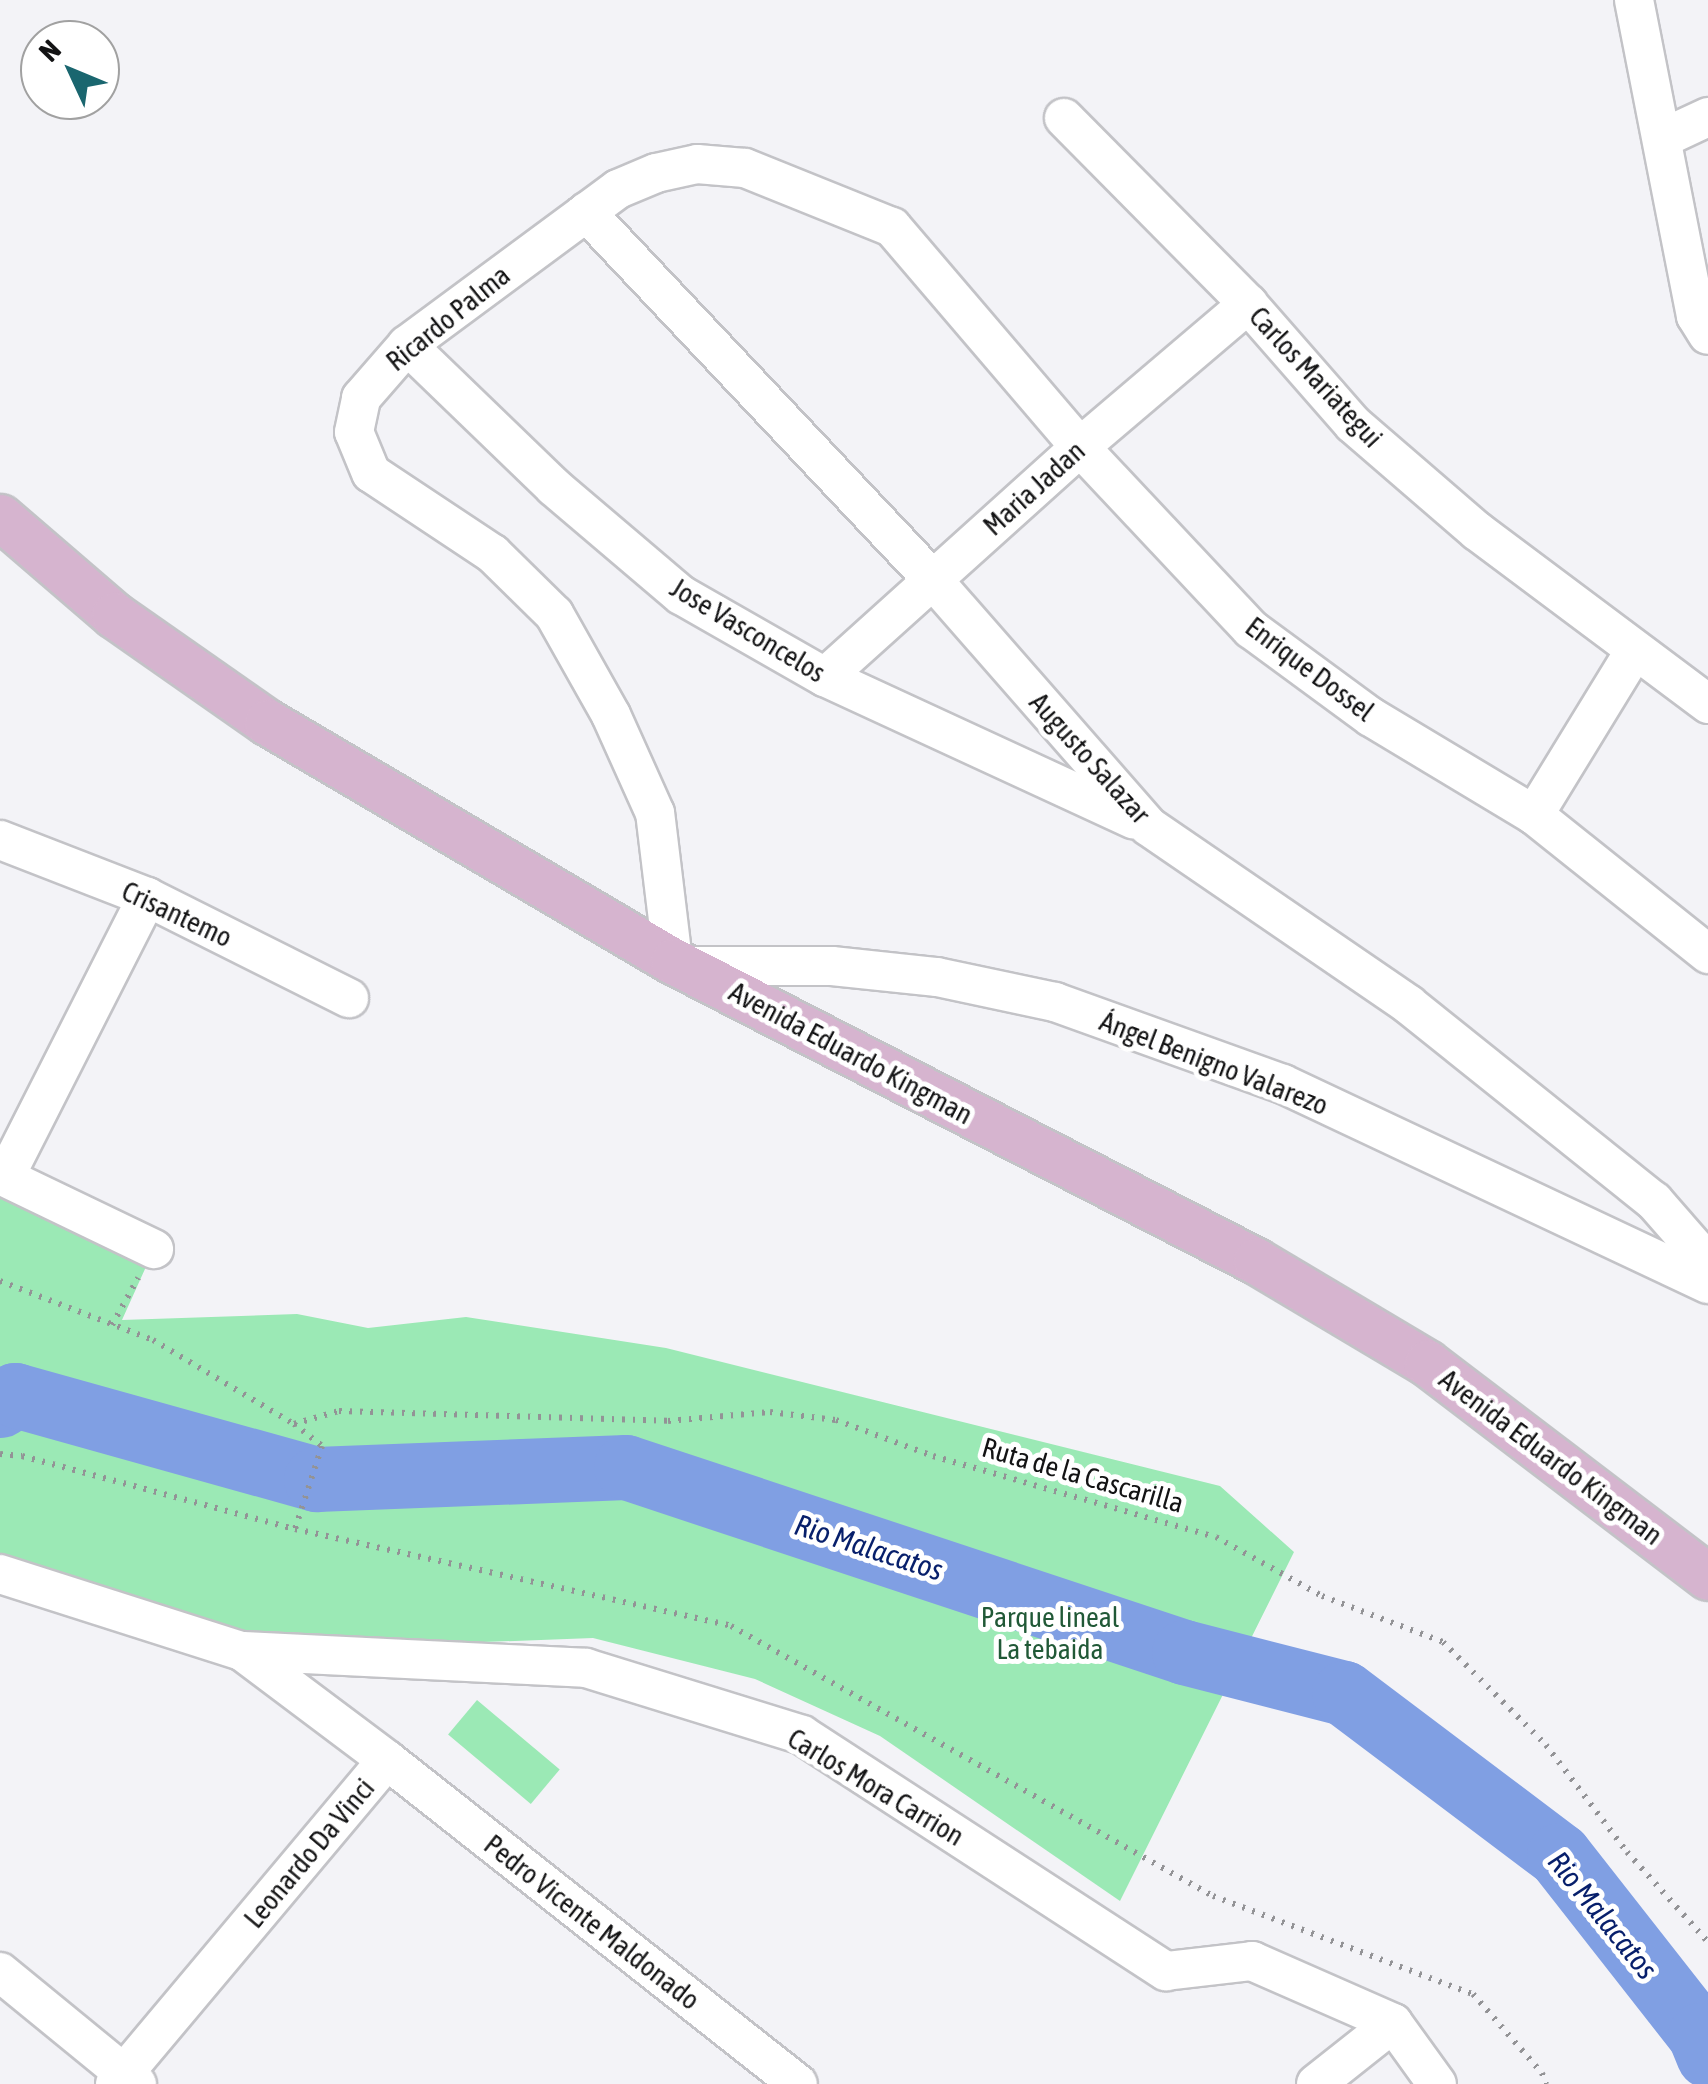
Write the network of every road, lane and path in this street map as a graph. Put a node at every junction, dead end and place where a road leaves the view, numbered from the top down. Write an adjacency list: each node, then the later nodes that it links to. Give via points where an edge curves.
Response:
1 (1634, 0): 4 (street)
2 (1708, 117): 4 (street)
3 (1064, 118): 7 (street, Carlos Mariategui)
4 (1663, 138): 8 (street)
5 (586, 212): 6 (street, Ricardo Palma, via 618,189 697,164 745,168); 9 (street, Ricardo Palma); 12 (street, Augusto Salazar)
6 (892, 227): 10 (street, Enrique Dossel)
7 (1248, 304): 10 (street, Maria Jadan); 13 (street, Carlos Mariategui, via 1353,424)
8 (1704, 321)
9 (407, 345): 14 (street, Jose Vasconcelos, via 554,487 681,595); 21 (street, Ricardo Palma, via 361,398 354,432 371,472 492,554 554,614 612,715 655,813)
10 (1080, 446): 12 (street, Maria Jadan); 16 (street, Enrique Dossel, via 1251,628 1371,717)
11 (0, 517): 21 (main road, Avenida Eduardo Kingman, via 114,615 267,722)
12 (934, 580): 14 (street, Maria Jadan); 17 (street, Augusto Salazar)
13 (1634, 652): 15 (street, Carlos Mariategui); 16 (street)
14 (825, 677): 17 (street, Jose Vasconcelos)
15 (1708, 704)
16 (1534, 815): 20 (street, Enrique Dossel)
17 (1148, 826): 25 (street, Augusto Salazar, via 1424,1016 1654,1201)
18 (0, 840): 19 (street, Crisantemo)
19 (147, 897): 22 (street, Crisantemo); 23 (street)
20 (1708, 954)
21 (680, 964): 27 (street, Ángel Benigno Valarezo, via 832,966 937,977 1055,1002 1283,1084); 33 (main road, Avenida Eduardo Kingman, via 1256,1261 1393,1342)
22 (349, 998)
23 (2, 1176): 24 (street)
24 (154, 1249): 28 (path)
25 (1708, 1263)
26 (0, 1281): 28 (path)
27 (1708, 1284)
28 (112, 1325): 29 (path, via 153,1340)
29 (294, 1424): 31 (path, via 322,1446); 36 (path, Ruta de la Cascarilla, via 338,1411 668,1421 770,1412 836,1420 933,1456 1216,1537 1322,1596 1443,1642 1546,1744 1627,1852)
30 (0, 1454): 31 (path)
31 (295, 1529): 43 (path, via 732,1626 1213,1896 1473,1994)
32 (0, 1574): 34 (street)
33 (1708, 1577)
34 (242, 1651): 35 (street, Leonardo Da Vinci); 38 (street, Carlos Mora Carrion, via 586,1668 802,1735 1166,1972 1252,1961)
35 (386, 1760): 39 (street, Leonardo Da Vinci); 40 (street, Pedro Vicente Maldonado)
36 (1708, 1942)
37 (0, 1972): 39 (street)
38 (1392, 2023): 41 (street); 42 (street)
39 (125, 2080)
40 (798, 2084)
41 (1316, 2084)
42 (1436, 2084)
43 (1546, 2084)

